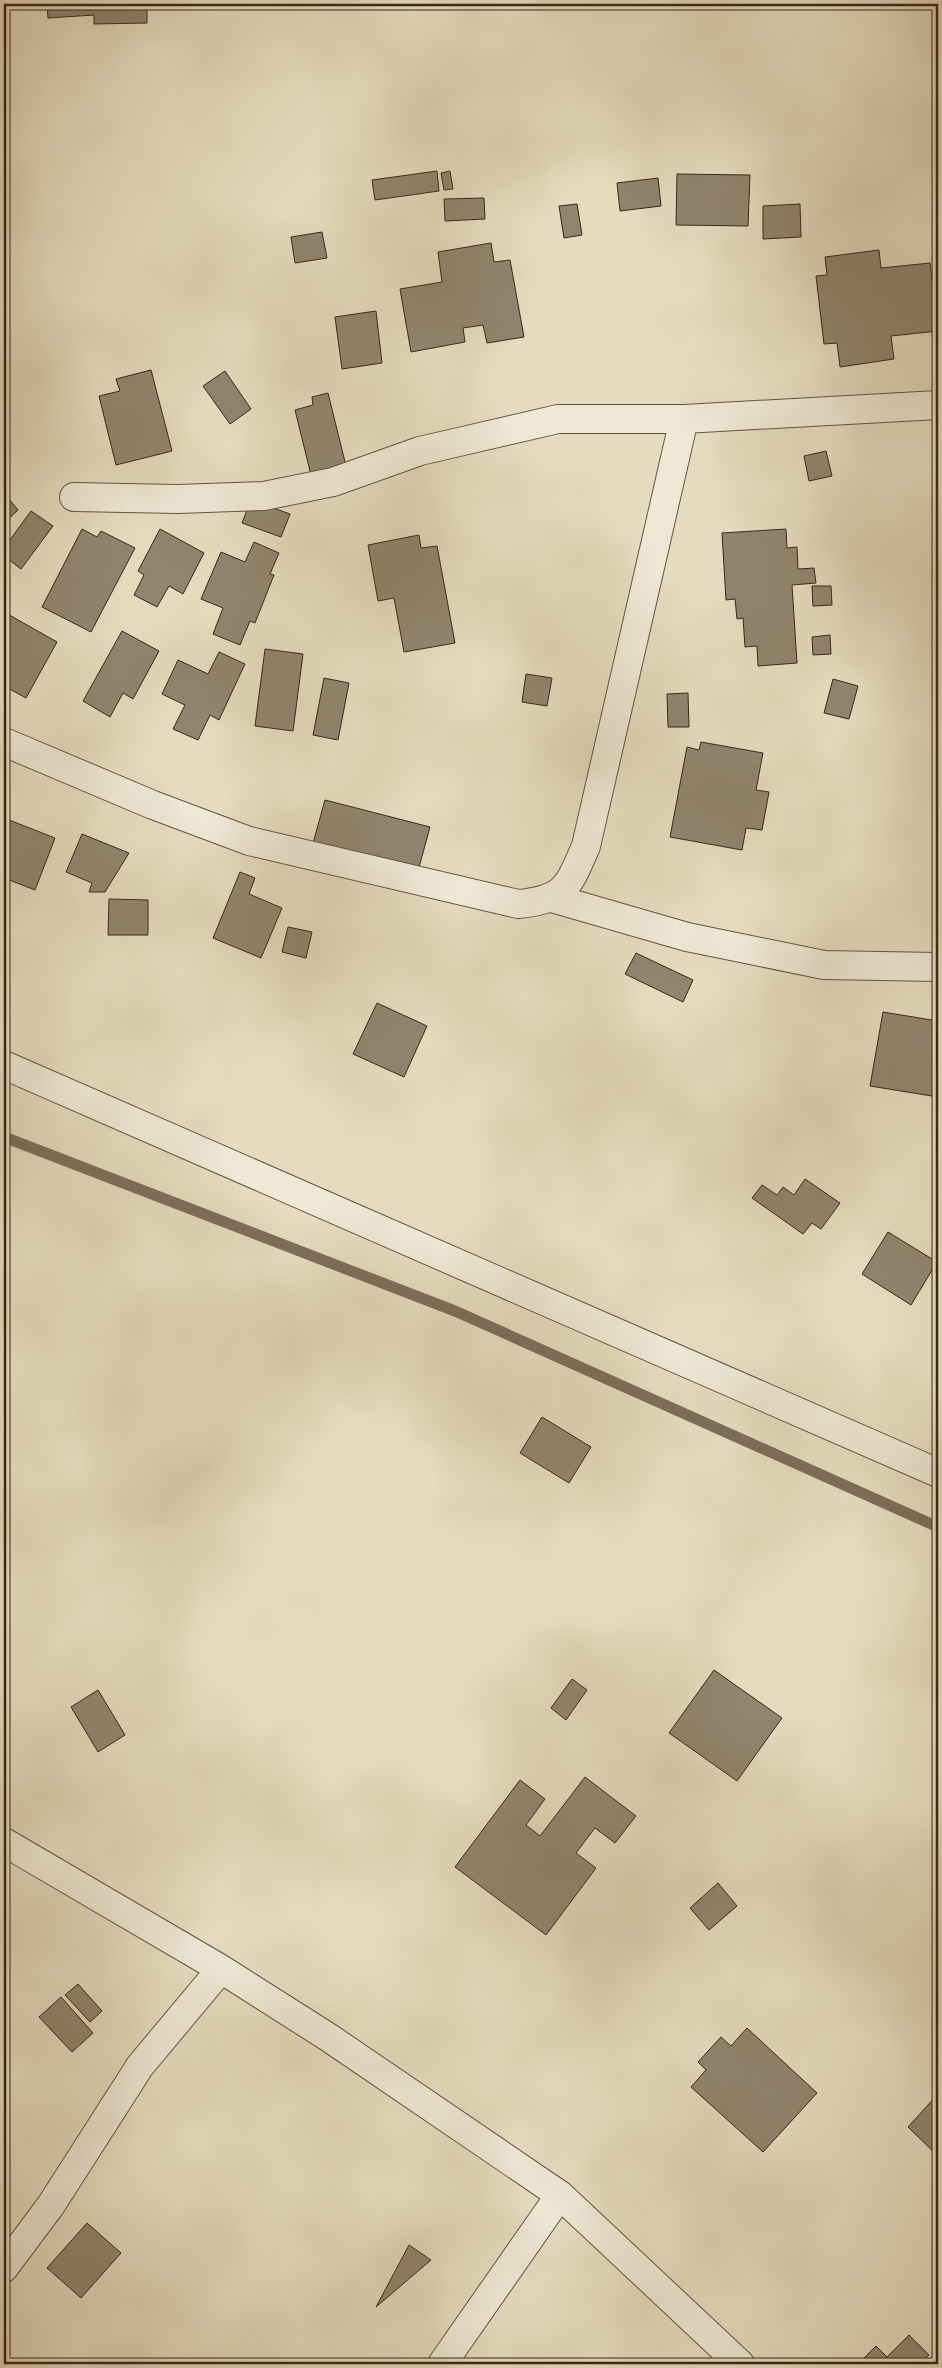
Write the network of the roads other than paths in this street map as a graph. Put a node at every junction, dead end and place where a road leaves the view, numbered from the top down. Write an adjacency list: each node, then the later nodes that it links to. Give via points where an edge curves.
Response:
1 (938, 405): 2 (street)
2 (684, 419): 3 (street, via 558,419 420,450 333,482 264,496); 5 (street, via 586,846 567,885)
3 (74, 498)
4 (4, 742): 5 (street, via 152,805 249,841 518,904)
5 (552, 898): 6 (street, via 687,937 824,965)
6 (938, 967)
7 (4, 1065): 8 (street)
8 (938, 1473)
9 (4, 1842): 10 (street)
10 (221, 1968): 11 (street); 12 (street, via 140,2066 51,2205)
11 (560, 2195): 13 (street); 14 (street)
12 (4, 2268)
13 (442, 2364)
14 (740, 2364)

